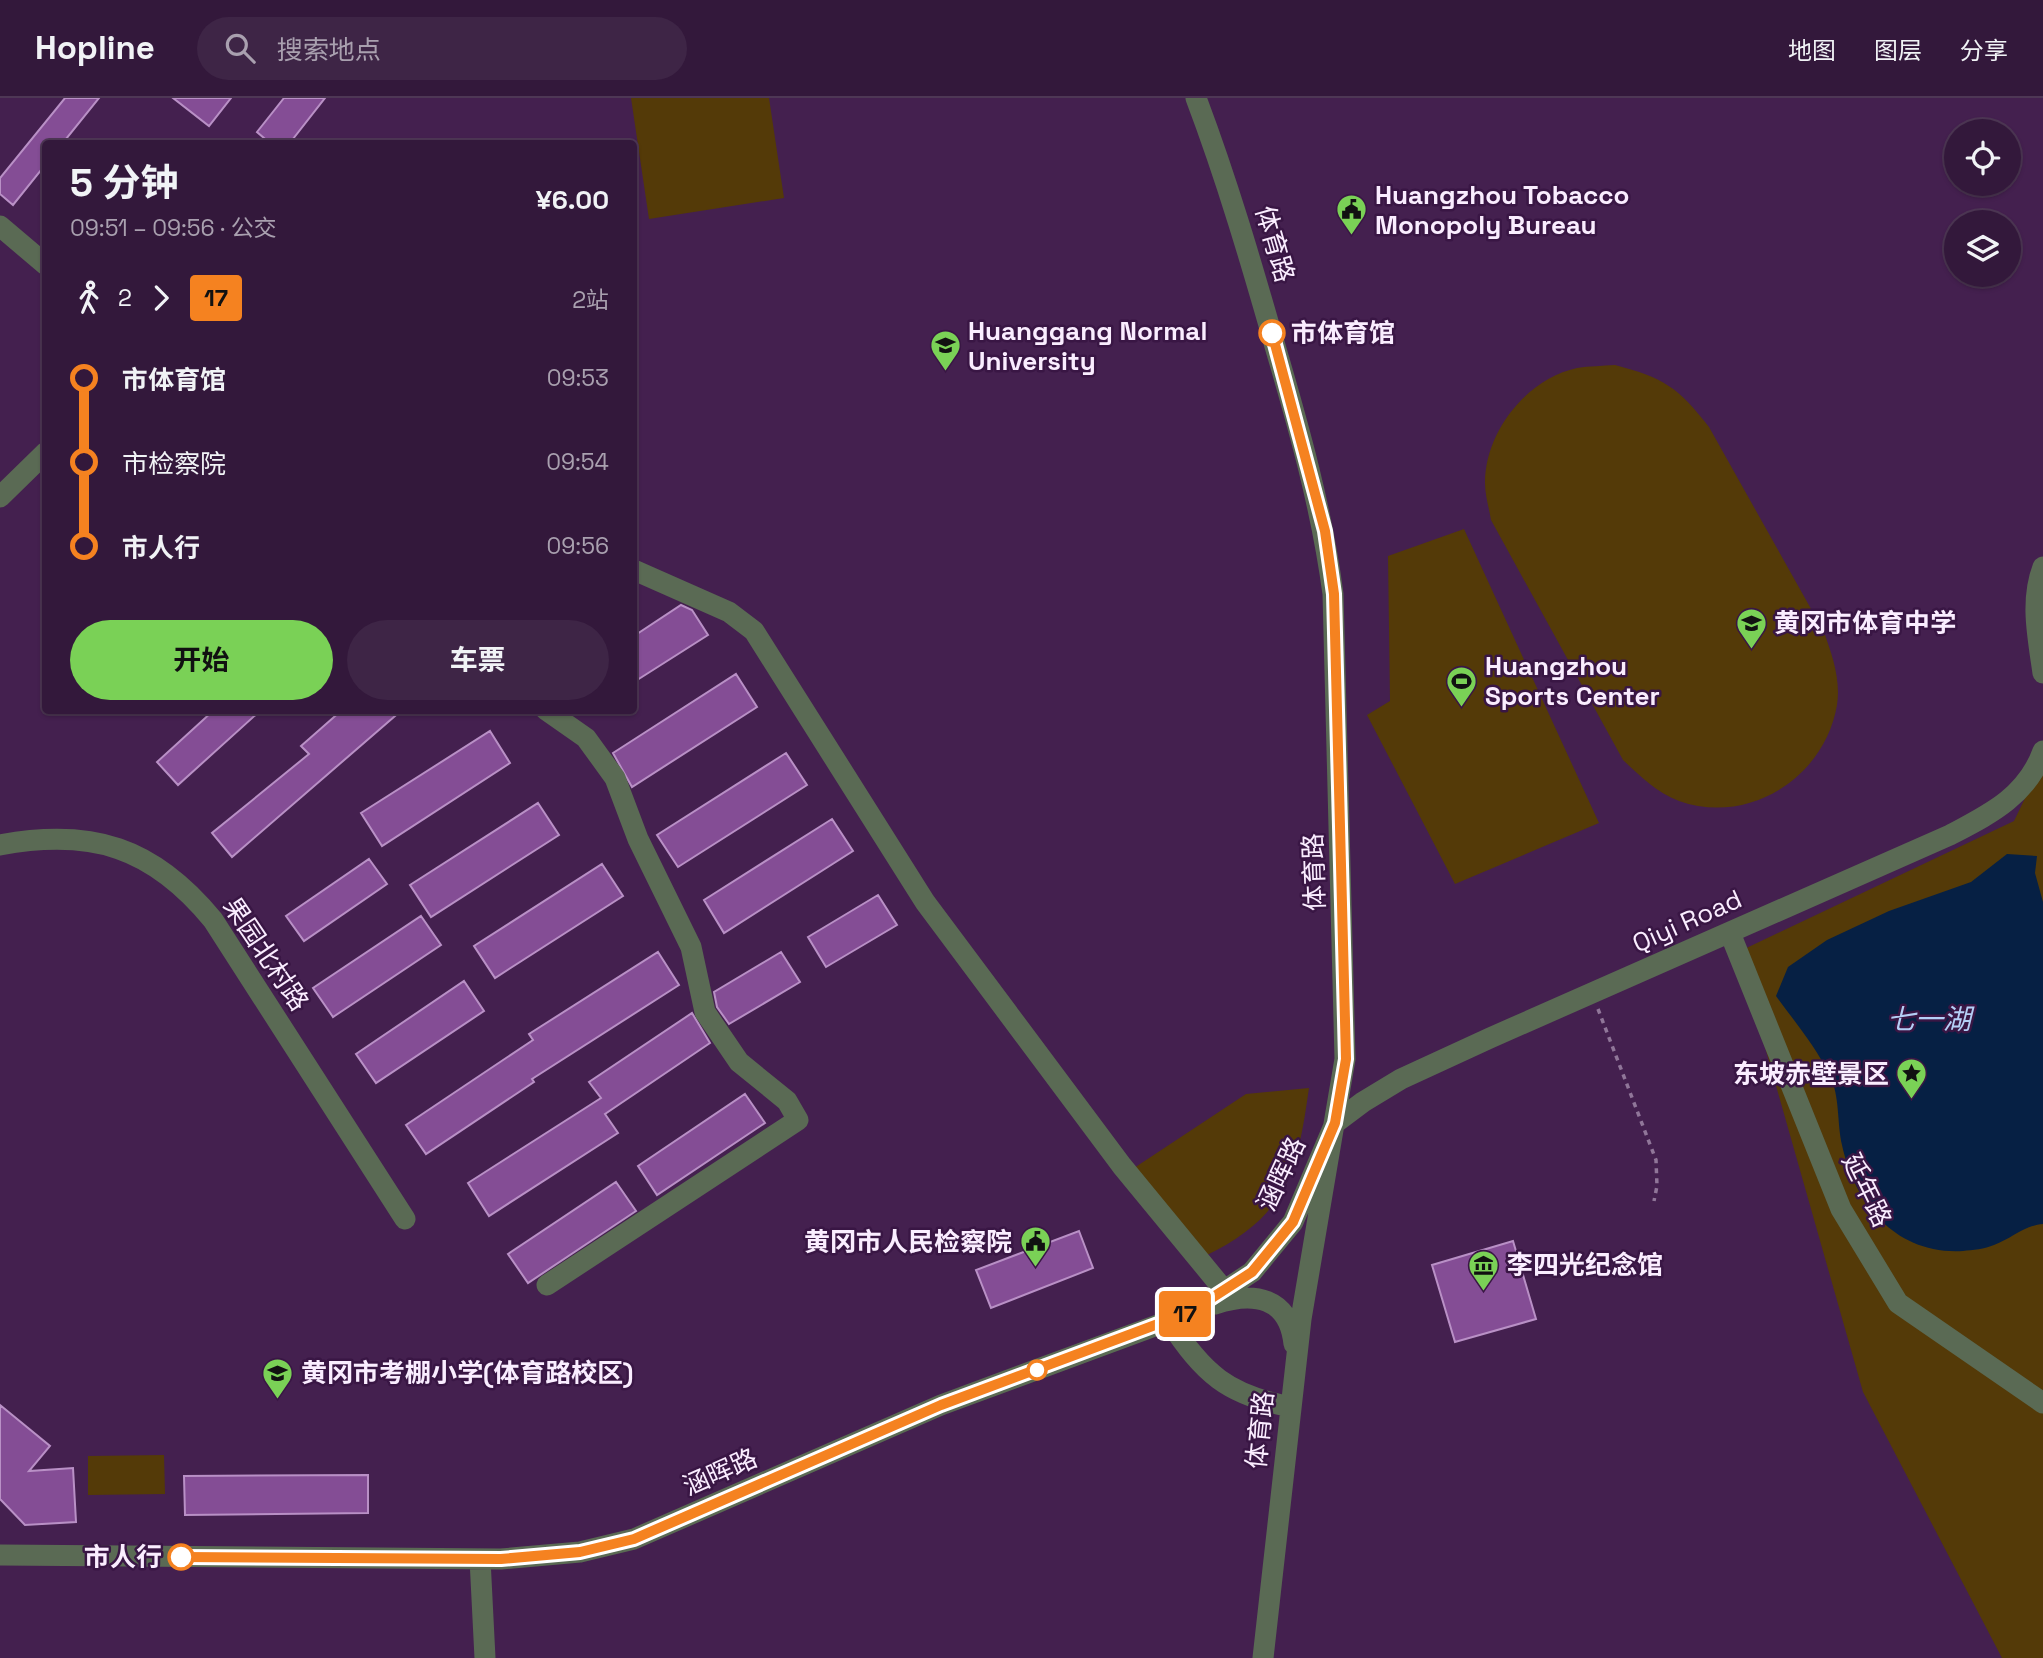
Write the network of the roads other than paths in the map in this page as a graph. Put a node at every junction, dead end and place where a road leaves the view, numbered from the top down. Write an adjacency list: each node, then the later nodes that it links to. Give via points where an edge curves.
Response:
1 (1196, 98): 13 (street, 体育路, via 1234,203 1299,428 1334,594 1346,1059)
2 (0, 226): 3 (street)
3 (42, 262)
4 (42, 456): 5 (street)
5 (0, 497)
6 (2043, 567): 8 (street, via 2036,584)
7 (637, 571): 16 (street, via 729,612 754,631 925,902 1122,1166)
8 (2043, 673)
9 (552, 714): 15 (street, via 586,738 615,778 638,839 691,947 705,1012 739,1062 788,1101 798,1120)
10 (2043, 751): 12 (street, Qiyi Road, via 2019,793 1993,813)
11 (0, 845): 14 (street, 果园北村路, via 34,839 92,840 152,865 185,890 213,920)
12 (1730, 933): 13 (street, Qiyi Road, via 1401,1079); 20 (street, 延年路, via 1841,1209 1898,1303)
13 (1335, 1123): 16 (street, 涵晖路, via 1293,1222 1252,1272); 19 (street, 体育路)
14 (405, 1219)
15 (547, 1284)
16 (1224, 1290): 17 (street, 涵晖路)
17 (1190, 1312): 18 (street, 涵晖路); 19 (street, via 1236,1297 1267,1300 1292,1328)
18 (1169, 1321): 21 (street, via 1220,1382 1254,1400); 23 (street, 涵晖路, via 941,1405 634,1539 580,1552)
19 (1296, 1359): 21 (street, 体育路)
20 (2043, 1403)
21 (1291, 1407): 25 (street, 体育路)
22 (0, 1555): 23 (street, 涵晖路)
23 (480, 1559): 24 (street)
24 (485, 1658)
25 (1263, 1658)

